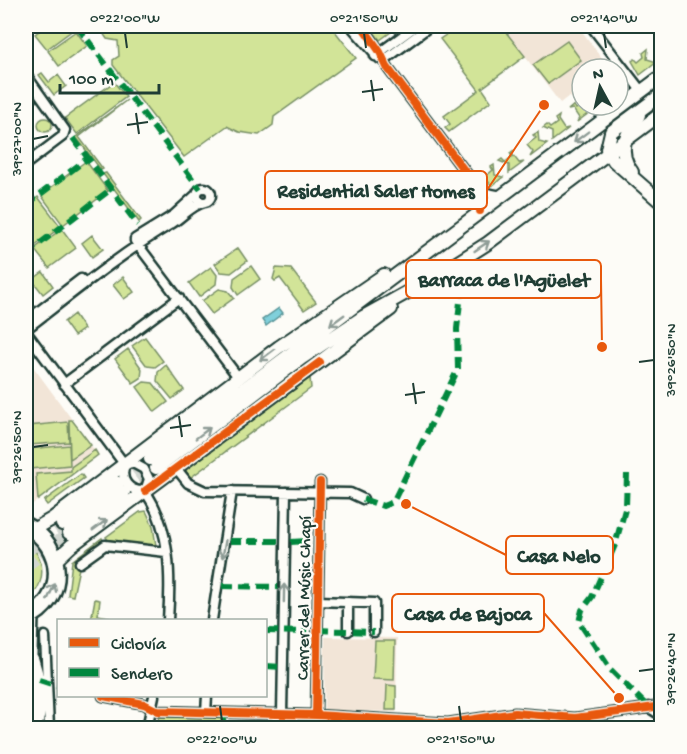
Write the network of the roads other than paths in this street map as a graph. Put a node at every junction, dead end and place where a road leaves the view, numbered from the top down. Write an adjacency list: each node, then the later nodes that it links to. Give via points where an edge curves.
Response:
1 (351, 26): 6 (street)
2 (362, 26): 6 (street)
3 (416, 26): 6 (street)
4 (430, 26): 6 (street)
5 (591, 26): 9 (street)
6 (380, 57): 19 (street)
7 (26, 75): 13 (street)
8 (662, 76): 9 (main road)
9 (642, 92): 21 (main road, one-way to 21)
10 (662, 94): 11 (main road)
11 (651, 102): 14 (main road, via 638,115); 15 (main road, via 611,132)
12 (662, 113): 14 (main road)
13 (62, 124): 16 (street); 17 (street, via 63,136)
14 (625, 140): 15 (main road); 18 (main road, via 625,164)
15 (608, 153): 18 (main road); 27 (main road, one-way to 15, via 488,243)
16 (26, 157)
17 (26, 164)
18 (642, 184): 23 (main road)
19 (475, 185): 21 (street); 24 (street)
20 (197, 194): 22 (street); 22 (street, via 202,187 210,189 212,197); 25 (street)
21 (502, 196): 24 (main road)
22 (205, 202): 25 (street)
23 (662, 203)
24 (480, 211): 26 (main road)
25 (136, 242): 28 (street); 29 (street); 30 (street)
26 (417, 259): 27 (main road, one-way to 27, via 153,464 363,317); 31 (main road, one-way to 31, via 360,291)
27 (433, 278): 34 (main road)
28 (179, 298): 31 (street); 32 (street)
29 (26, 321)
30 (26, 330): 32 (street)
31 (238, 377): 33 (main road)
32 (64, 384): 33 (street)
33 (125, 465): 37 (street, via 125,483); 37 (street, via 133,463 144,468 149,480); 42 (main road, via 52,519)
34 (176, 468): 37 (main road); 38 (street, via 199,489)
35 (320, 482): 40 (street, Carrer del Músic Chapí)
36 (121, 487): 43 (main road)
37 (145, 491): 44 (street, via 160,515); 45 (main road, one-way to 37)
38 (232, 491): 39 (street); 51 (street, one-way to 51)
39 (286, 492): 40 (street); 66 (street, one-way to 39)
40 (319, 493): 41 (street, via 350,493); 47 (street, Carrer del Músic Chapí)
41 (363, 499)
42 (29, 528): 45 (highway, via 47,543)
43 (65, 529)
44 (166, 552): 46 (street, via 105,545); 50 (street)
45 (56, 560): 49 (highway, one-way to 45, via 52,593 57,577)
46 (80, 563)
47 (318, 601): 48 (street); 67 (street, Carrer del Músic Chapí)
48 (348, 602): 52 (street); 53 (street, via 374,603)
49 (28, 617): 55 (highway)
50 (168, 619)
51 (212, 619)
52 (348, 631)
53 (374, 632)
54 (45, 636): 56 (street)
55 (27, 643): 56 (highway); 69 (highway)
56 (43, 681): 57 (street); 64 (highway); 71 (street)
57 (57, 686)
58 (107, 697): 62 (street)
59 (154, 697): 62 (street)
60 (207, 697): 65 (street)
61 (662, 706): 63 (street)
62 (152, 707): 65 (street, via 158,711); 72 (street)
63 (648, 707): 67 (street, via 575,718 515,713 448,723); 68 (street)
64 (40, 709): 70 (highway); 71 (street, via 41,721)
65 (206, 712): 66 (street)
66 (279, 715): 67 (street); 73 (street)
67 (316, 715)
68 (662, 716)
69 (27, 729)
70 (33, 729)
71 (49, 729)
72 (147, 729)
73 (277, 729)

